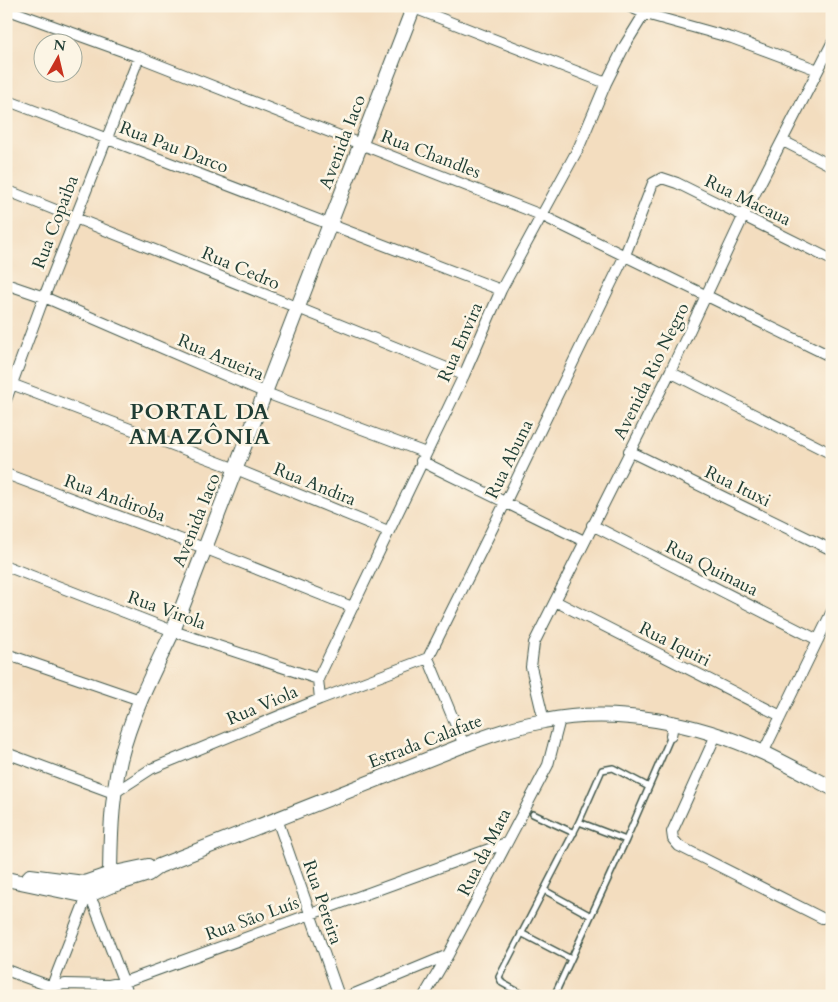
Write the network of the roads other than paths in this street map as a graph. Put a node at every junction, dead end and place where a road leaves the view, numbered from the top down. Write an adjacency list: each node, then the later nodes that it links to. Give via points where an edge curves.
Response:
1 (628, 6): 4 (street)
2 (414, 7): 8 (street); 12 (street, Avenida Iaco)
3 (6, 9): 6 (street, Rua Chandles)
4 (647, 10): 7 (street); 8 (street, Rua Envira, via 625,44)
5 (832, 43): 7 (street, Avenida Rio Negro)
6 (138, 57): 10 (street, Rua Copaiba); 12 (street, Rua Chandles)
7 (818, 70): 11 (street, Avenida Rio Negro)
8 (606, 83): 16 (street, Rua Envira, via 578,147)
9 (6, 100): 10 (street, Rua Pau Darco)
10 (105, 138): 18 (street, Rua Copaiba); 19 (street, Rua Pau Darco)
11 (783, 141): 13 (street); 17 (street, Avenida Rio Negro)
12 (361, 145): 16 (street, Rua Chandles); 19 (street, Avenida Iaco)
13 (832, 166)
14 (651, 186): 17 (street, Rua Macaua, via 659,179 666,179); 20 (street, Rua Abuna)
15 (6, 190): 18 (street, Rua Cedro)
16 (540, 215): 20 (street, Rua Chandles); 23 (street, Rua Envira)
17 (744, 215): 21 (street, Rua Macaua); 24 (street, Avenida Rio Negro)
18 (75, 217): 25 (street, Rua Copaiba); 26 (street, Rua Cedro)
19 (330, 224): 23 (street, Rua Pau Darco); 26 (street, Avenida Iaco)
20 (625, 256): 24 (street, Rua Chandles); 38 (street, Rua Abuna)
21 (832, 260)
22 (6, 284): 25 (street, Rua Arueira)
23 (501, 290): 29 (street, Rua Envira)
24 (706, 295): 27 (street, Rua Chandles); 28 (street, Avenida Rio Negro)
25 (44, 297): 30 (street, Rua Copaiba); 31 (street, Rua Arueira)
26 (298, 309): 29 (street, Rua Cedro); 31 (street, Avenida Iaco)
27 (832, 357)
28 (670, 372): 33 (street, Avenida Rio Negro); 34 (street)
29 (464, 375): 35 (street, Rua Envira)
30 (9, 383): 32 (street, Rua Copaiba); 36 (street, Rua Andira)
31 (266, 394): 35 (street, Rua Arueira); 36 (street, Avenida Iaco)
32 (6, 400)
33 (629, 451): 39 (street, Avenida Rio Negro); 43 (street, Rua Ituxi)
34 (832, 454)
35 (424, 457): 38 (street, Rua Arueira); 40 (street, Rua Envira)
36 (236, 469): 40 (street, Rua Andira); 42 (street, Avenida Iaco)
37 (6, 474): 42 (street, Rua Andiroba)
38 (506, 502): 41 (street, Rua Arueira); 51 (street, Rua Abuna)
39 (592, 525): 41 (street, Avenida Rio Negro); 49 (street, Rua Quinaua)
40 (388, 531): 46 (street, Rua Envira)
41 (584, 541): 45 (street, Avenida Rio Negro)
42 (204, 548): 46 (street, Rua Andiroba); 48 (street, Avenida Iaco)
43 (832, 550)
44 (6, 566): 48 (street, Rua Virola)
45 (555, 601): 55 (street, Rua Iquiri); 57 (street, Avenida Rio Negro, via 534,643 532,654 531,667)
46 (352, 607): 52 (street, Rua Envira)
47 (832, 611): 49 (street)
48 (174, 630): 52 (street, Rua Virola); 54 (street, Avenida Iaco)
49 (818, 640): 55 (street)
50 (6, 654): 54 (street)
51 (428, 658): 53 (street, Rua Viola); 60 (street)
52 (318, 679): 53 (street)
53 (320, 699): 65 (street, Rua Viola, via 151,769)
54 (140, 700): 65 (street, Avenida Iaco, via 120,761)
55 (781, 716): 62 (street)
56 (560, 719): 57 (street, Estrada Calafate); 58 (street, Estrada Calafate, via 618,717); 71 (street, Rua da Mata, via 548,765)
57 (544, 721): 60 (street, Estrada Calafate)
58 (672, 730): 59 (street, Estrada Calafate); 63 (lane)
59 (716, 735): 62 (street, Estrada Calafate); 79 (street, via 672,832 673,839 679,846)
60 (464, 745): 67 (street, Estrada Calafate)
61 (6, 753): 65 (street)
62 (763, 753): 64 (street, Estrada Calafate)
63 (649, 787): 68 (lane, via 613,768 602,770); 70 (lane)
64 (832, 788)
65 (114, 794): 74 (street, Avenida Iaco)
66 (533, 814): 69 (lane)
67 (278, 819): 74 (street, Estrada Calafate, via 159,866); 77 (street, Rua Pereira)
68 (579, 822): 69 (lane); 70 (lane)
69 (574, 833): 76 (lane)
70 (626, 840): 78 (lane)
71 (506, 843): 77 (street, Rua São Luís); 81 (street, Rua da Mata)
72 (6, 871): 75 (street, Estrada Calafate)
73 (6, 879): 75 (street)
74 (110, 879): 75 (street, Estrada Calafate)
75 (85, 890): 84 (street); 85 (street)
76 (544, 890): 78 (lane); 80 (lane)
77 (310, 914): 84 (street, Rua São Luís); 87 (street, Rua Pereira)
78 (591, 916): 82 (lane)
79 (822, 918)
80 (521, 933): 82 (lane); 90 (lane, via 499,977 502,983)
81 (448, 955): 88 (street); 89 (street, Rua da Mata)
82 (571, 959): 91 (lane)
83 (6, 970): 85 (street)
84 (124, 982): 85 (street, Rua São Luís, via 65,984); 86 (street)
85 (50, 992)
86 (129, 996)
87 (339, 996)
88 (349, 996)
89 (424, 996)
90 (526, 996)
91 (554, 996)

